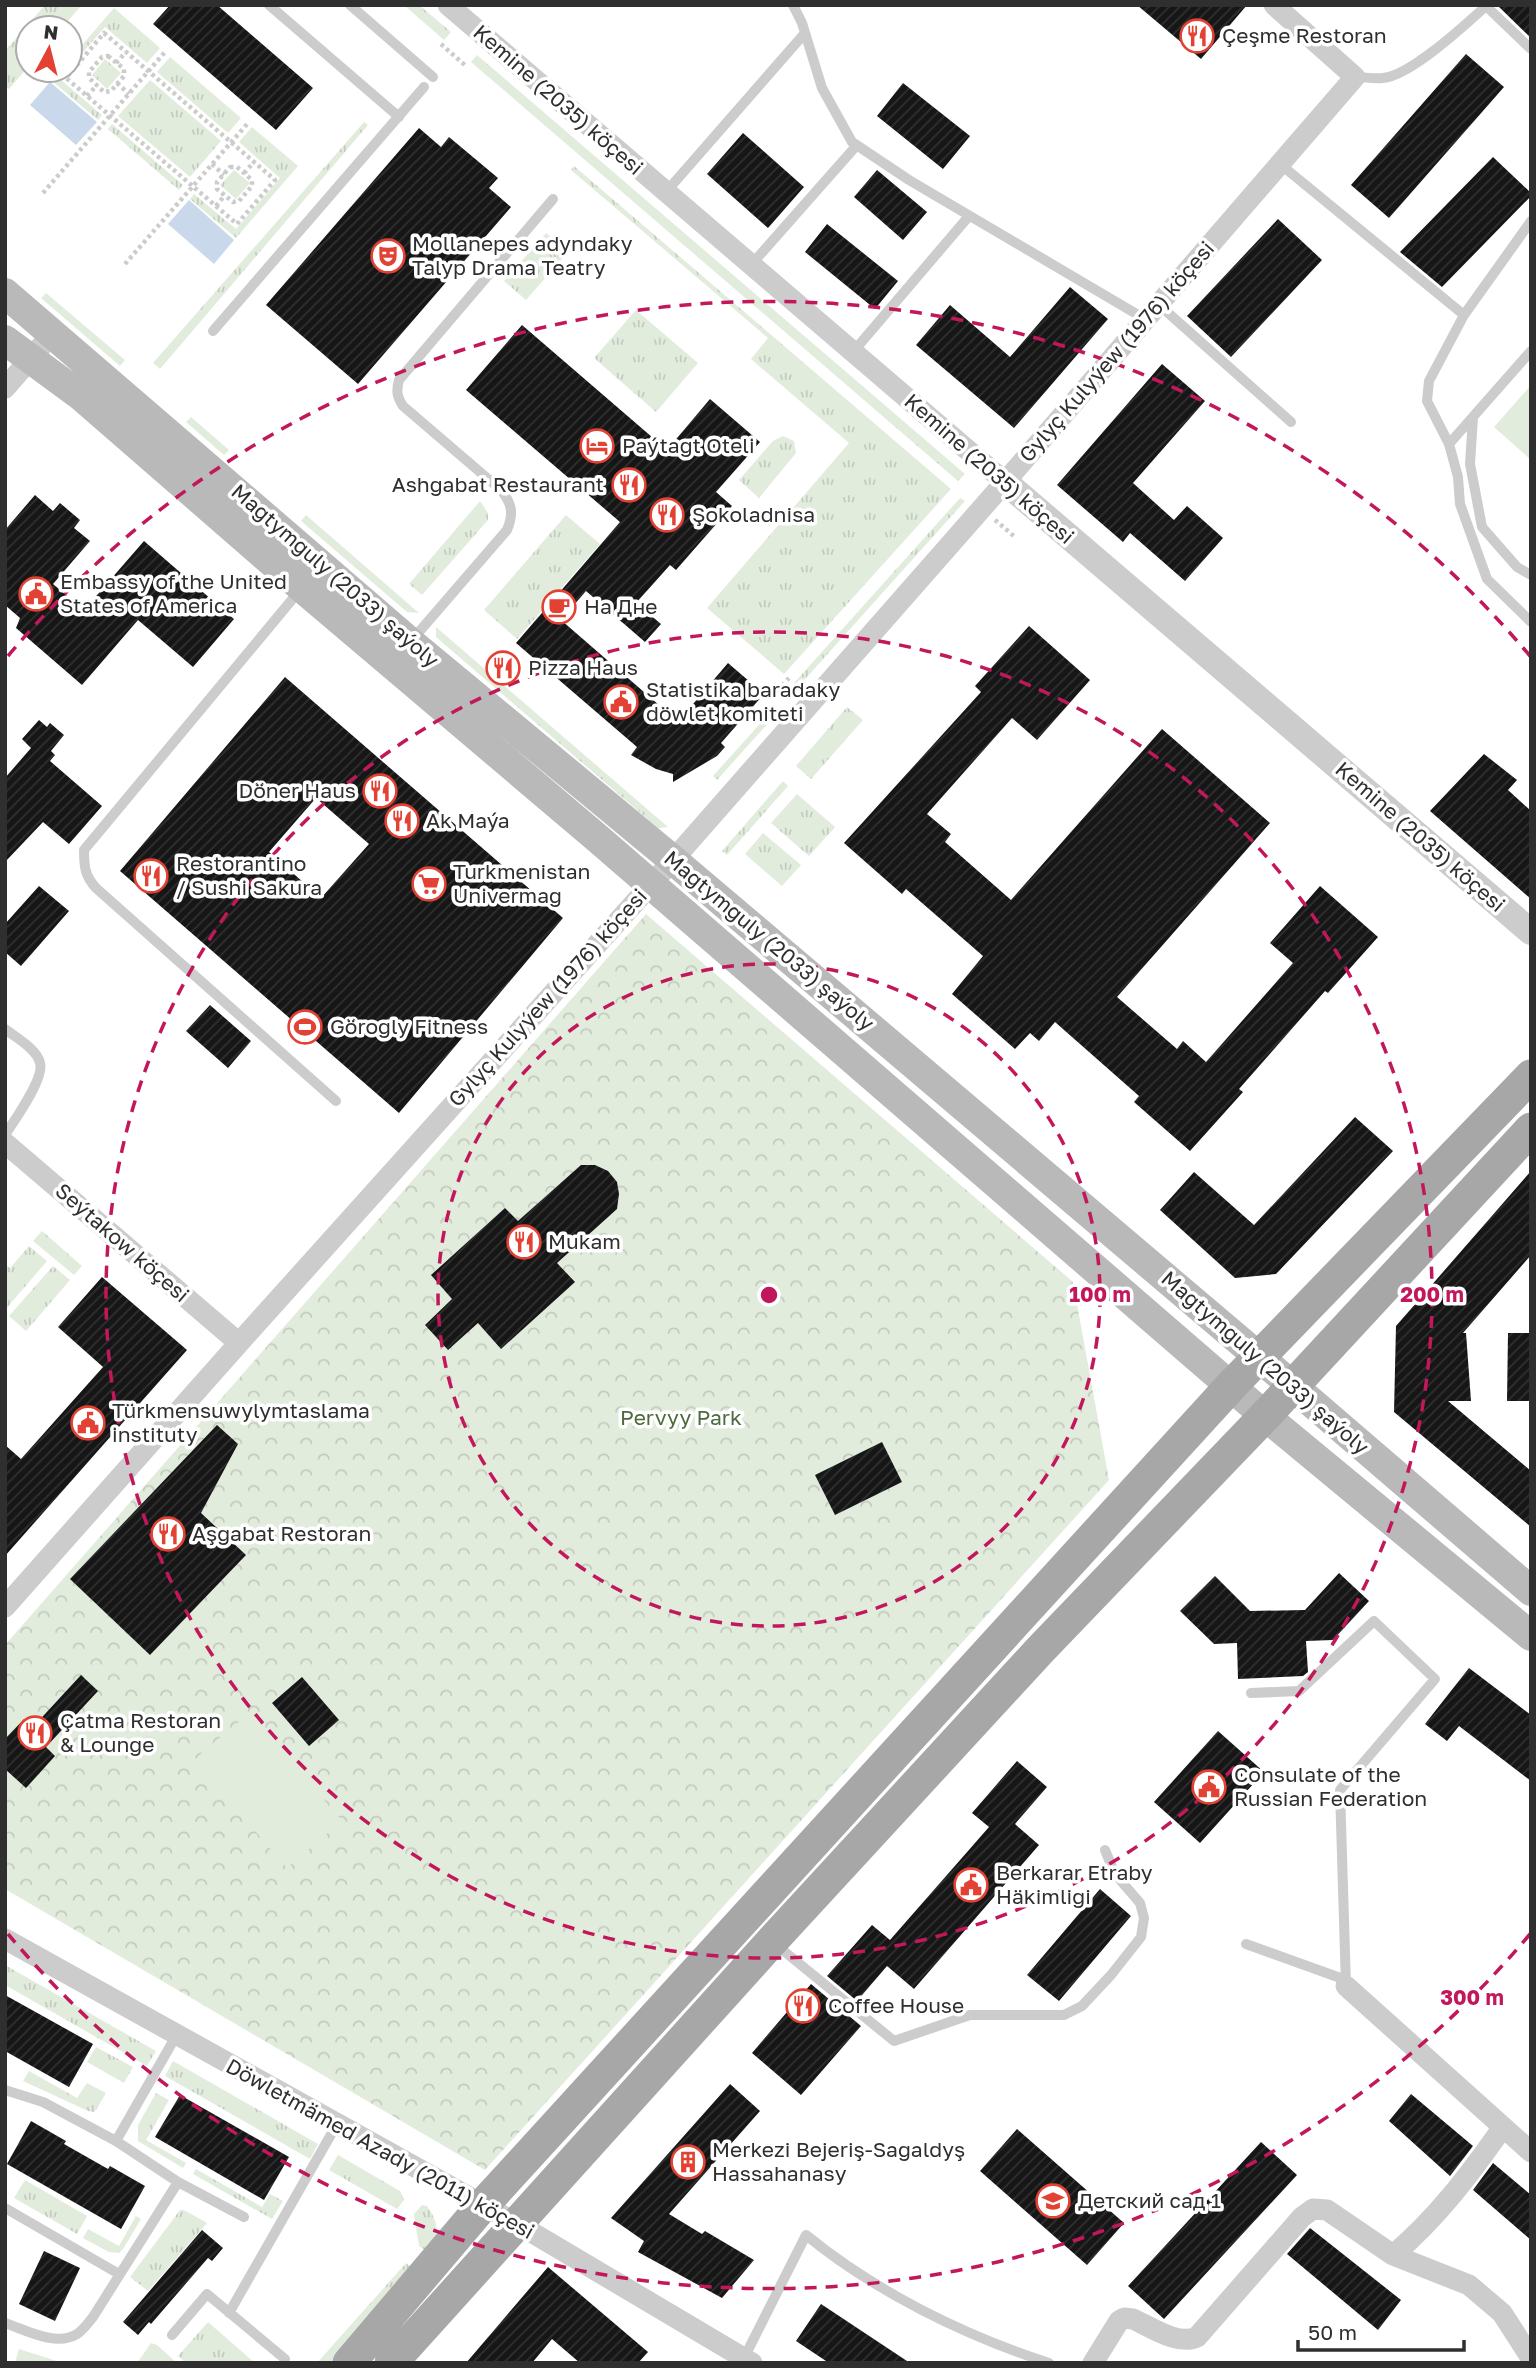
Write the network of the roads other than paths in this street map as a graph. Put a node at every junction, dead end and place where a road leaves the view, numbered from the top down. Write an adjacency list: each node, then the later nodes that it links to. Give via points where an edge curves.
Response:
1 (270, 5): 12 (lane)
2 (350, 5): 9 (lane)
3 (448, 5): 15 (street, Kemine (2035) köçesi)
4 (793, 5): 7 (lane)
5 (1485, 6): 8 (lane); 10 (lane, via 1398,75)
6 (1283, 8): 10 (street)
7 (805, 33): 13 (lane, via 822,88); 15 (lane)
8 (1531, 49)
9 (433, 77)
10 (1355, 77): 14 (street, Gylyç Kulyýew (1976) köçesi)
11 (424, 88): 12 (lane)
12 (399, 117): 23 (lane)
13 (857, 145): 17 (lane); 19 (lane)
14 (1280, 164): 21 (street, Gylyç Kulyýew (1976) köçesi); 22 (lane)
15 (666, 192): 19 (street, Kemine (2035) köçesi)
16 (553, 199): 37 (lane, via 396,388 403,407 501,490 512,512 508,530)
17 (969, 216): 21 (lane); 27 (lane)
18 (1531, 221): 22 (lane)
19 (751, 265): 27 (street, Kemine (2035) köçesi)
20 (5, 293): 24 (main road, Magtymguly (2033) şaýoly)
21 (1151, 311): 31 (lane); 33 (street, Gylyç Kulyýew (1976) köçesi)
22 (1464, 315): 32 (lane, via 1429,381 1427,394)
23 (213, 331)
24 (52, 334): 28 (street); 37 (main road, Magtymguly (2033) şaýoly)
25 (5, 340): 28 (main road, Magtymguly (2033) şaýoly)
26 (1531, 351): 30 (lane)
27 (853, 352): 33 (street, Kemine (2035) köçesi)
28 (30, 359): 29 (street); 35 (main road, Magtymguly (2033) şaýoly, via 81,396)
29 (5, 387)
30 (1473, 417): 32 (lane); 34 (lane, via 1470,464 1482,527)
31 (1291, 422)
32 (1450, 444): 36 (lane, via 1460,504 1487,579)
33 (1005, 482): 38 (street, Gylyç Kulyýew (1976) köçesi); 40 (street, Kemine (2035) köçesi)
34 (1531, 575)
35 (302, 588): 39 (main road, Magtymguly (2033) şaýoly); 43 (lane, via 84,850 84,864 86,876 96,888)
36 (1531, 622)
37 (410, 642): 38 (main road, Magtymguly (2033) şaýoly)
38 (674, 860): 39 (street, Gylyç Kulyýew (1976) köçesi); 48 (main road, Magtymguly (2033) şaýoly)
39 (650, 885): 47 (street, Gylyç Kulyýew (1976) köçesi); 49 (main road, Magtymguly (2033) şaýoly)
40 (1531, 932)
41 (5, 1029): 45 (lane, via 41,1063 40,1077)
42 (1531, 1076): 48 (main road)
43 (335, 1101)
44 (1531, 1129): 50 (main road)
45 (5, 1135)
46 (5, 1143): 47 (street, Seýtakow köçesi)
47 (239, 1343): 53 (street, Gylyç Kulyýew (1976) köçesi)
48 (1260, 1358): 49 (main road); 50 (main road, Magtymguly (2033) şaýoly)
49 (1231, 1386): 51 (main road, Magtymguly (2033) şaýoly); 68 (main road)
50 (1292, 1386): 51 (main road); 52 (main road, Magtymguly (2033) şaýoly)
51 (1265, 1416): 54 (main road, Magtymguly (2033) şaýoly); 58 (main road, via 1041,1649)
52 (1531, 1591)
53 (5, 1607)
54 (1531, 1636)
55 (1251, 1693): 60 (lane, via 1299,1691 1374,1621 1435,1679 1340,1790)
56 (1105, 1850): 58 (lane, via 1115,1874 1140,1903 1144,1919 1140,1937 1111,1975 1070,2013 970,2015 894,2041)
57 (5, 1939): 61 (street, Döwletmämed Azady (2011) köçesi)
58 (772, 1941): 71 (main road)
59 (1246, 1944): 60 (lane)
60 (1346, 1983): 64 (street)
61 (176, 2036): 63 (street, Döwletmämed Azady (2011) köçesi); 65 (lane)
62 (6, 2091): 65 (lane, via 43,2102)
63 (337, 2124): 68 (street, Döwletmämed Azady (2011) köçesi); 74 (lane)
64 (1503, 2127): 66 (street); 72 (street, via 1433,2219)
65 (116, 2141): 67 (lane)
66 (1531, 2151)
67 (178, 2182): 70 (lane); 73 (lane)
68 (483, 2205): 71 (street, Döwletmämed Azady (2011) köçesi); 81 (main road)
69 (5, 2208): 73 (lane)
70 (244, 2217)
71 (516, 2223): 80 (street, Döwletmämed Azady (2011) köçesi); 82 (main road)
72 (1392, 2255): 76 (street, via 1469,2285); 84 (street, via 1327,2210 1313,2209 1197,2337 1180,2339 1124,2318)
73 (119, 2274): 75 (lane, via 93,2317 68,2339)
74 (229, 2313): 77 (lane, via 207,2294); 79 (lane)
75 (5, 2323)
76 (1523, 2324): 78 (street)
77 (172, 2335)
78 (1531, 2358)
79 (285, 2359)
80 (748, 2360): 83 (lane, via 806,2235 892,2296)
81 (349, 2363)
82 (391, 2363)
83 (1049, 2363)
84 (1093, 2363)

